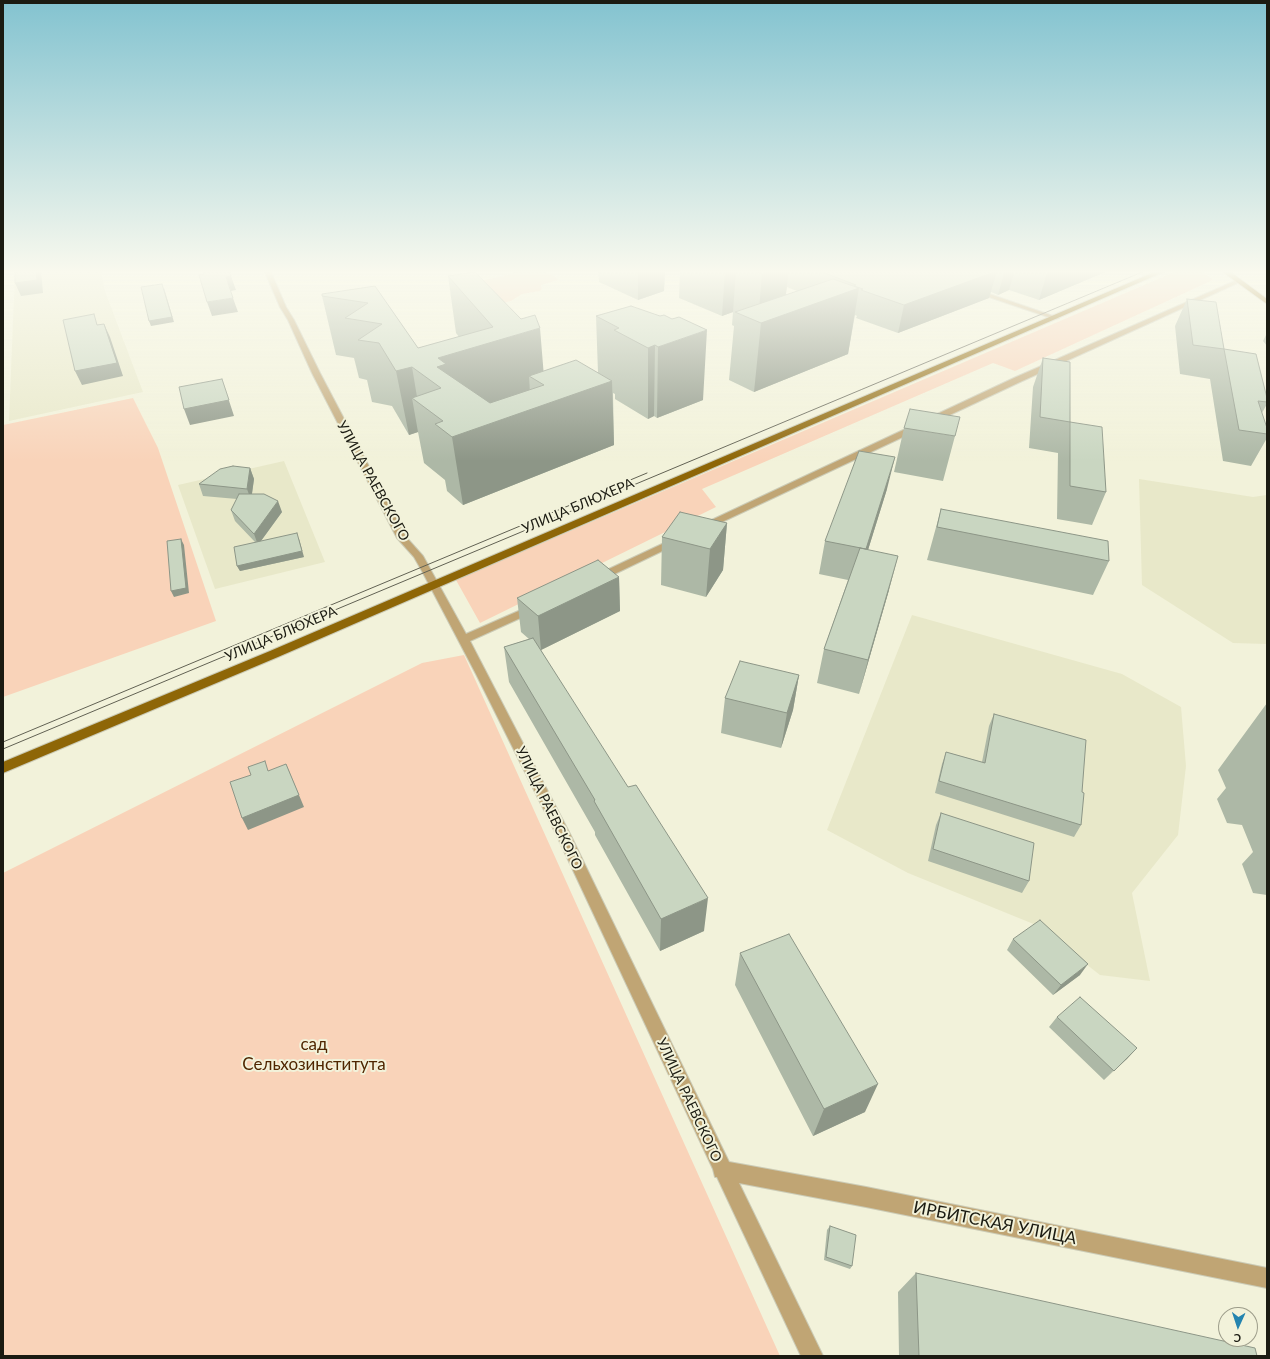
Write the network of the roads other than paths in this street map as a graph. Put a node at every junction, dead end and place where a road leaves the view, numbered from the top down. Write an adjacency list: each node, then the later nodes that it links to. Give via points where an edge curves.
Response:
1 (298, 333): 5 (street, УЛИЦА РАЕВСКОГО, via 402,538 418,556)
2 (1020, 333): 5 (main road, УЛИЦА БЛЮХЕРА)
3 (1123, 333): 4 (street, via 1017,380)
4 (593, 580)
5 (434, 584): 7 (street, УЛИЦА РАЕВСКОГО); 8 (main road, УЛИЦА БЛЮХЕРА)
6 (543, 604): 7 (street)
7 (464, 639): 9 (street, УЛИЦА РАЕВСКОГО, via 564,836)
8 (3, 768)
9 (722, 1170): 10 (street, ИРБИТСКАЯ УЛИЦА); 11 (street, УЛИЦА РАЕВСКОГО)
10 (1267, 1278)
11 (812, 1356)

